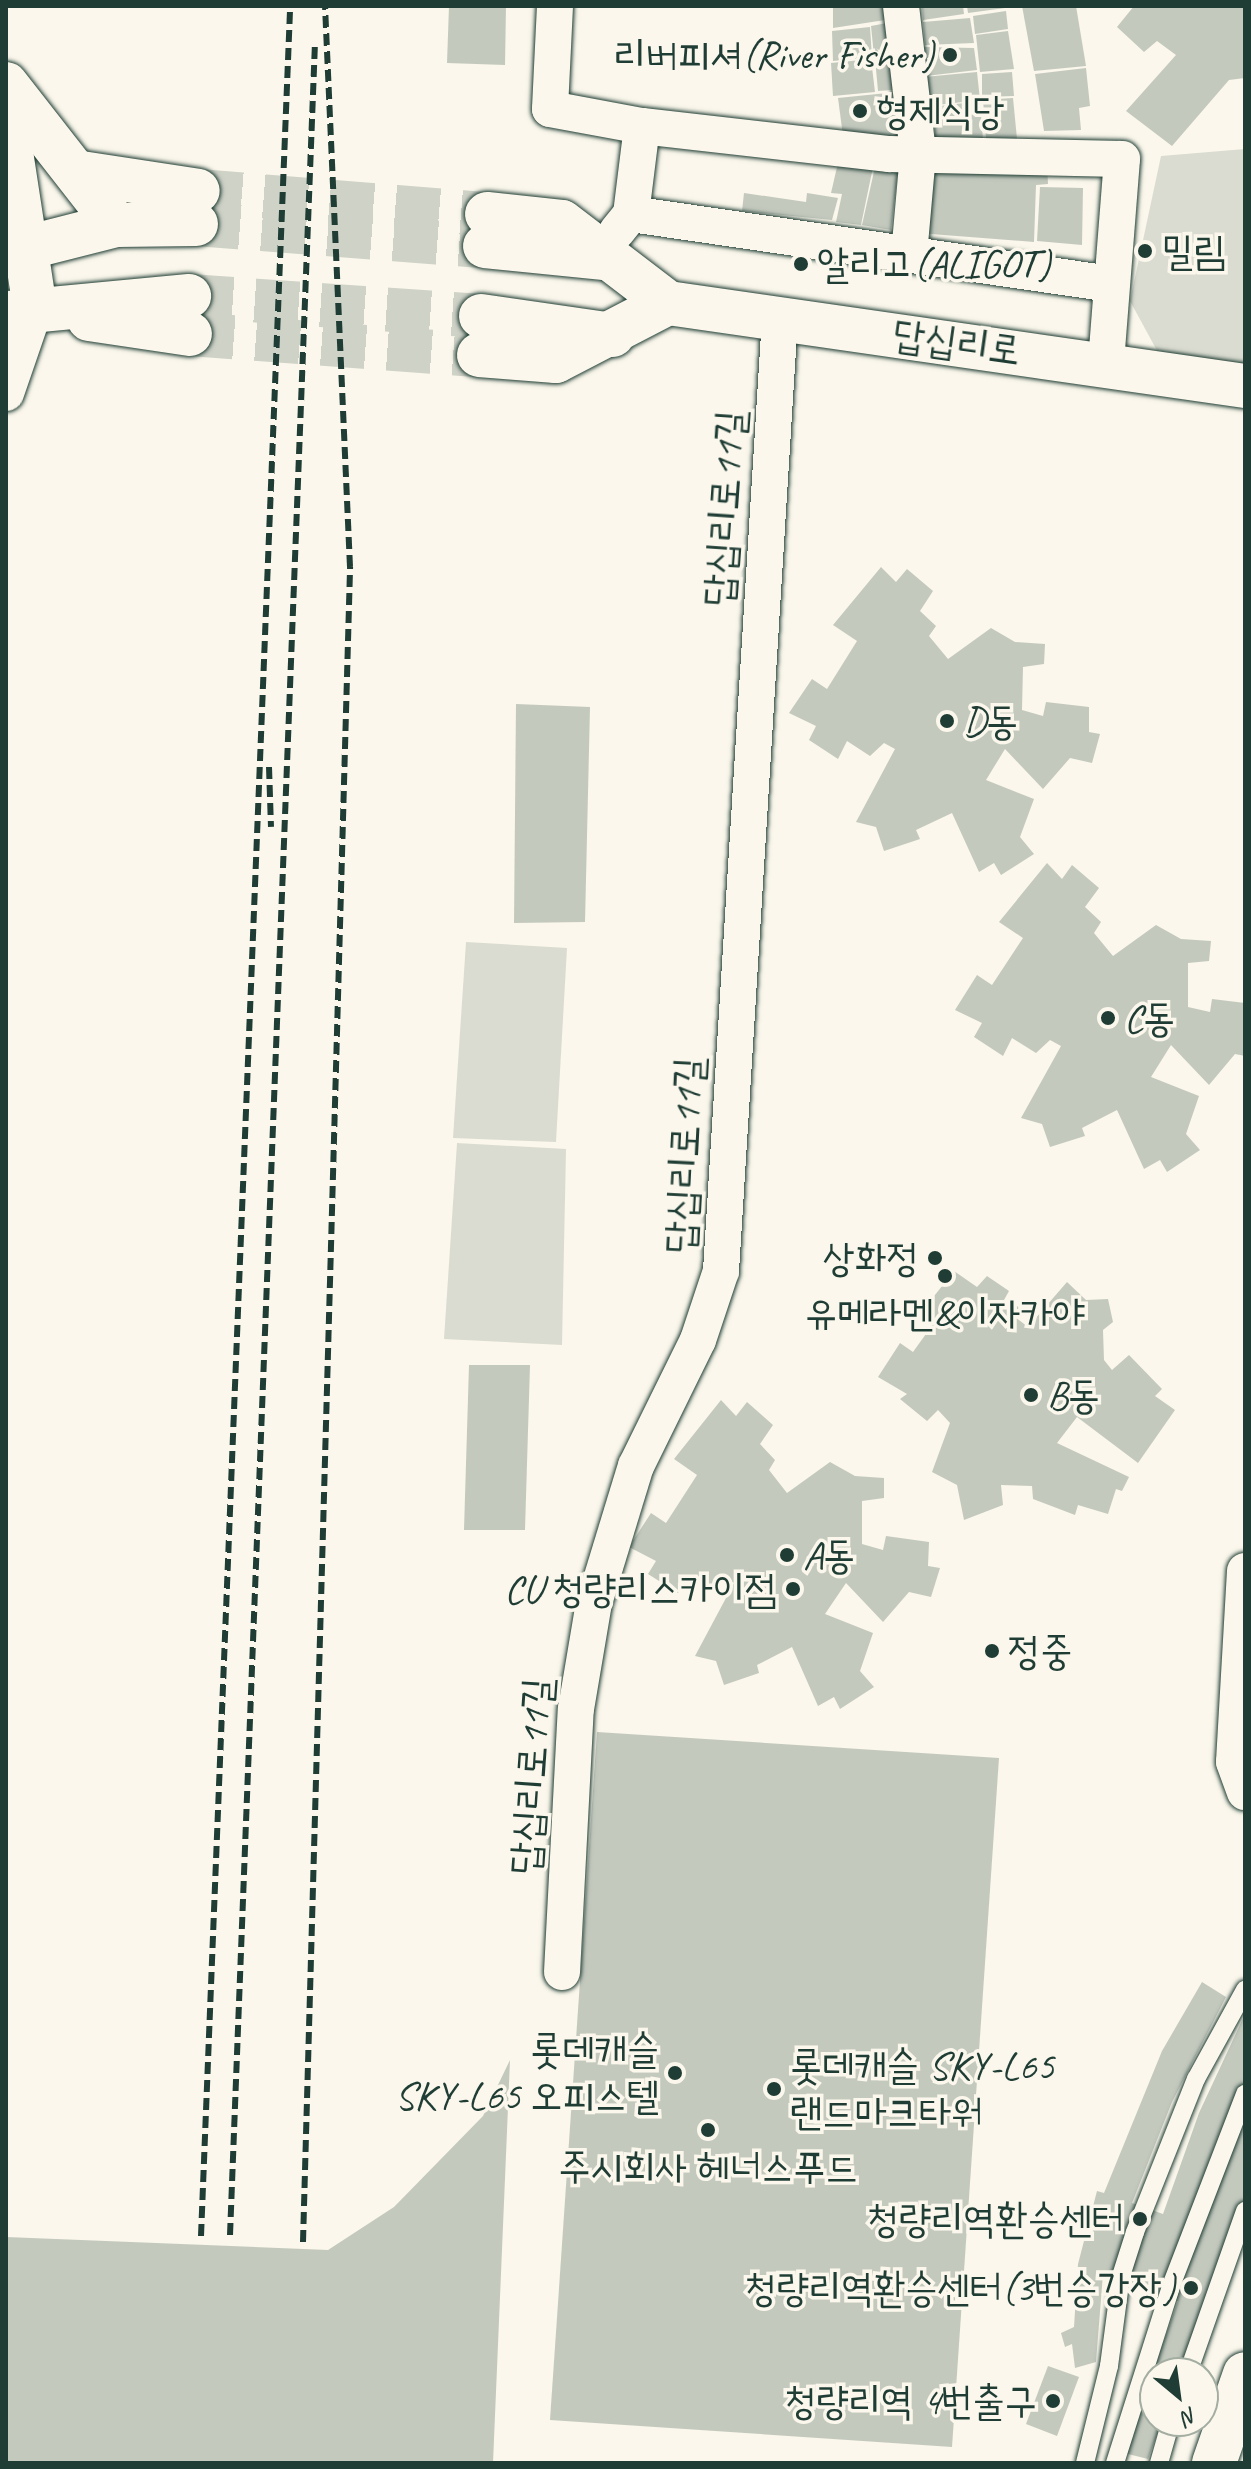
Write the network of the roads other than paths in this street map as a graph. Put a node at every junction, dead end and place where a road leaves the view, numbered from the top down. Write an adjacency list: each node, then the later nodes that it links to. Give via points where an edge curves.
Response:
1 (555, 6): 5 (street, via 550,109)
2 (901, 6): 6 (street)
3 (6, 84): 7 (main road)
4 (6, 119): 11 (main road)
5 (642, 126): 6 (street); 8 (street)
6 (918, 154): 12 (street); 14 (street, via 1122,159)
7 (81, 173): 9 (main road); 9 (main road, via 197,208)
8 (631, 214): 12 (street); 13 (street)
9 (116, 225): 11 (main road)
10 (486, 230): 13 (main road, 답십리로)
11 (17, 250): 16 (main road)
12 (909, 254): 14 (street)
13 (604, 258): 15 (main road, 답십리로)
14 (1111, 284): 20 (street)
15 (668, 303): 18 (main road, 답십리로); 19 (main road, via 556,361)
16 (21, 311): 17 (main road); 22 (street)
17 (190, 315)
18 (780, 318): 20 (main road, 답십리로); 25 (street, 답십리로11길, via 721,1271 698,1340 636,1466 594,1603 576,1709)
19 (480, 336)
20 (1106, 363): 21 (main road, 답십리로)
21 (1245, 386)
22 (6, 393)
23 (1245, 1571): 24 (street)
24 (1240, 1783)
25 (562, 1972)
26 (1245, 1990): 32 (lane, via 1196,2079 1135,2232 1121,2276 1109,2366)
27 (1245, 2094): 33 (lane, via 1171,2286)
28 (1245, 2211): 29 (lane)
29 (1194, 2357)
30 (1245, 2374): 35 (main road)
31 (1166, 2437): 34 (lane)
32 (1085, 2463)
33 (1115, 2463)
34 (1159, 2463)
35 (1214, 2463)

